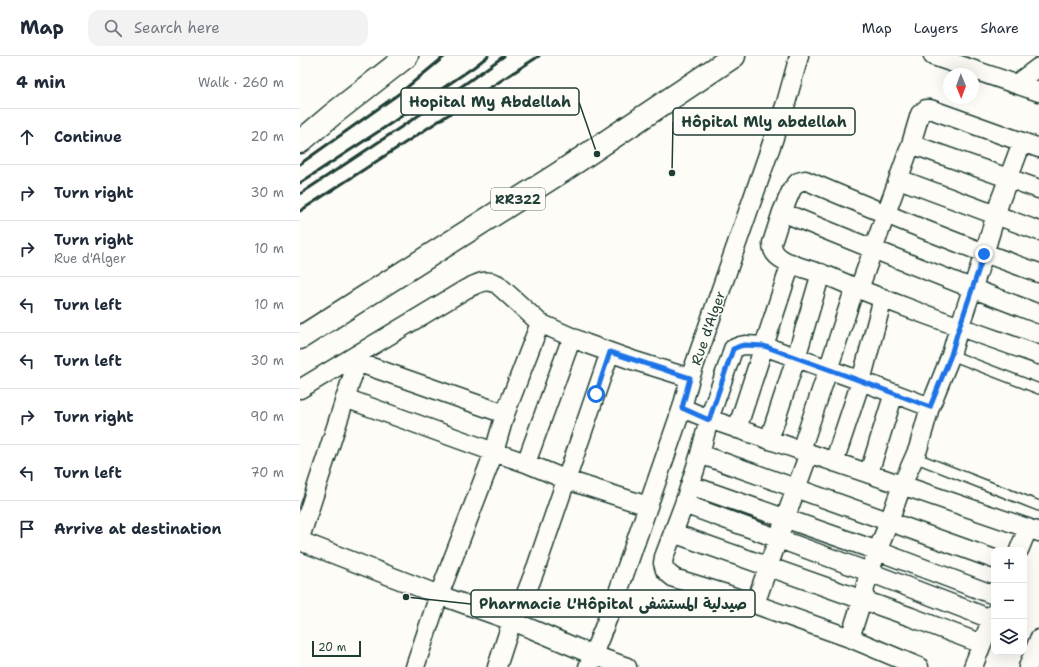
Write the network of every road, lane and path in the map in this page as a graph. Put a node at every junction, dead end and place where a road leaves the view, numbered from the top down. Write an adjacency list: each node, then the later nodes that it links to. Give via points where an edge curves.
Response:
1 (407, 56): 8 (main road)
2 (734, 56): 31 (main road, RR322, via 561,172)
3 (799, 56): 39 (street, Rue d'Alger, via 786,103)
4 (932, 56): 6 (street)
5 (1039, 67): 6 (street)
6 (1016, 84): 7 (street)
7 (1039, 92)
8 (300, 142)
9 (1022, 142): 10 (street, via 927,109 920,114); 11 (street); 13 (street)
10 (911, 144): 12 (street); 13 (street)
11 (1039, 148)
12 (899, 179): 16 (street); 17 (street)
13 (1008, 179): 14 (street); 17 (street)
14 (1039, 189)
15 (782, 212): 16 (street, via 792,189 798,182 805,180); 19 (street); 21 (street, via 772,248 779,258)
16 (886, 215): 19 (street); 20 (street)
17 (996, 215): 18 (street); 20 (street)
18 (1039, 231)
19 (874, 250): 24 (street); 25 (street)
20 (984, 254): 23 (street); 25 (street)
21 (791, 263): 22 (street); 32 (street)
22 (822, 273): 24 (street); 37 (street)
23 (1039, 273)
24 (857, 288): 26 (street); 38 (street)
25 (972, 289): 27 (street); 29 (street)
26 (883, 298): 29 (street); 40 (street)
27 (1039, 314)
28 (540, 323): 30 (street); 36 (street, via 497,284 485,281 466,289); 47 (street)
29 (959, 326): 34 (street); 35 (street)
30 (572, 337): 33 (street); 56 (street)
31 (300, 338)
32 (764, 346): 37 (street); 48 (street, via 745,345 733,349); 49 (street)
33 (610, 352): 39 (street); 58 (street)
34 (951, 355): 41 (lane); 45 (street)
35 (1039, 355)
36 (359, 358): 42 (street); 44 (street); 47 (street)
37 (796, 358): 38 (street); 50 (street)
38 (828, 370): 40 (street); 52 (street)
39 (690, 378): 46 (street, Rue d'Alger)
40 (861, 381): 43 (street); 55 (street)
41 (1039, 388)
42 (300, 389)
43 (894, 393): 45 (street); 57 (street)
44 (345, 398): 51 (street); 70 (street)
45 (930, 407): 54 (street)
46 (682, 408): 48 (street); 63 (street, Rue d'Alger)
47 (506, 414): 51 (street)
48 (709, 420): 49 (street); 53 (street)
49 (737, 429): 50 (street)
50 (769, 440): 52 (street)
51 (494, 452): 56 (street); 76 (street)
52 (805, 452): 55 (street); 61 (street)
53 (700, 454): 59 (street); 61 (street)
54 (914, 457): 60 (street); 64 (lane)
55 (834, 462): 57 (street)
56 (526, 463): 58 (street)
57 (869, 473): 60 (street)
58 (567, 480): 63 (street); 82 (street)
59 (690, 485): 62 (street); 65 (street)
60 (902, 485): 66 (street); 67 (street)
61 (796, 488): 65 (street); 66 (street)
62 (684, 504): 68 (street); 69 (street)
63 (648, 506): 86 (street, Rue d'Alger, via 617,595)
64 (1039, 506)
65 (785, 519): 69 (street); 72 (street)
66 (889, 522): 72 (street); 73 (street)
67 (1036, 528): 71 (street)
68 (673, 533): 74 (street); 79 (street, via 664,557 664,567 668,574)
69 (778, 538): 74 (street); 75 (street)
70 (300, 540): 76 (street)
71 (1021, 547)
72 (878, 551): 75 (street); 77 (street)
73 (991, 557)
74 (768, 567): 78 (street); 79 (street)
75 (869, 572): 78 (street); 80 (street)
76 (439, 594): 82 (street); 87 (street)
77 (991, 594)
78 (862, 600): 83 (street); 85 (street)
79 (755, 604): 83 (street)
80 (991, 615)
81 (992, 619): 85 (street)
82 (514, 622): 86 (street); 88 (street)
83 (850, 638): 90 (street)
84 (1039, 639): 92 (street)
85 (982, 644): 91 (street)
86 (590, 661): 89 (street)
87 (415, 667)
88 (497, 667)
89 (627, 667)
90 (919, 667)
91 (973, 667)
92 (1028, 667)

